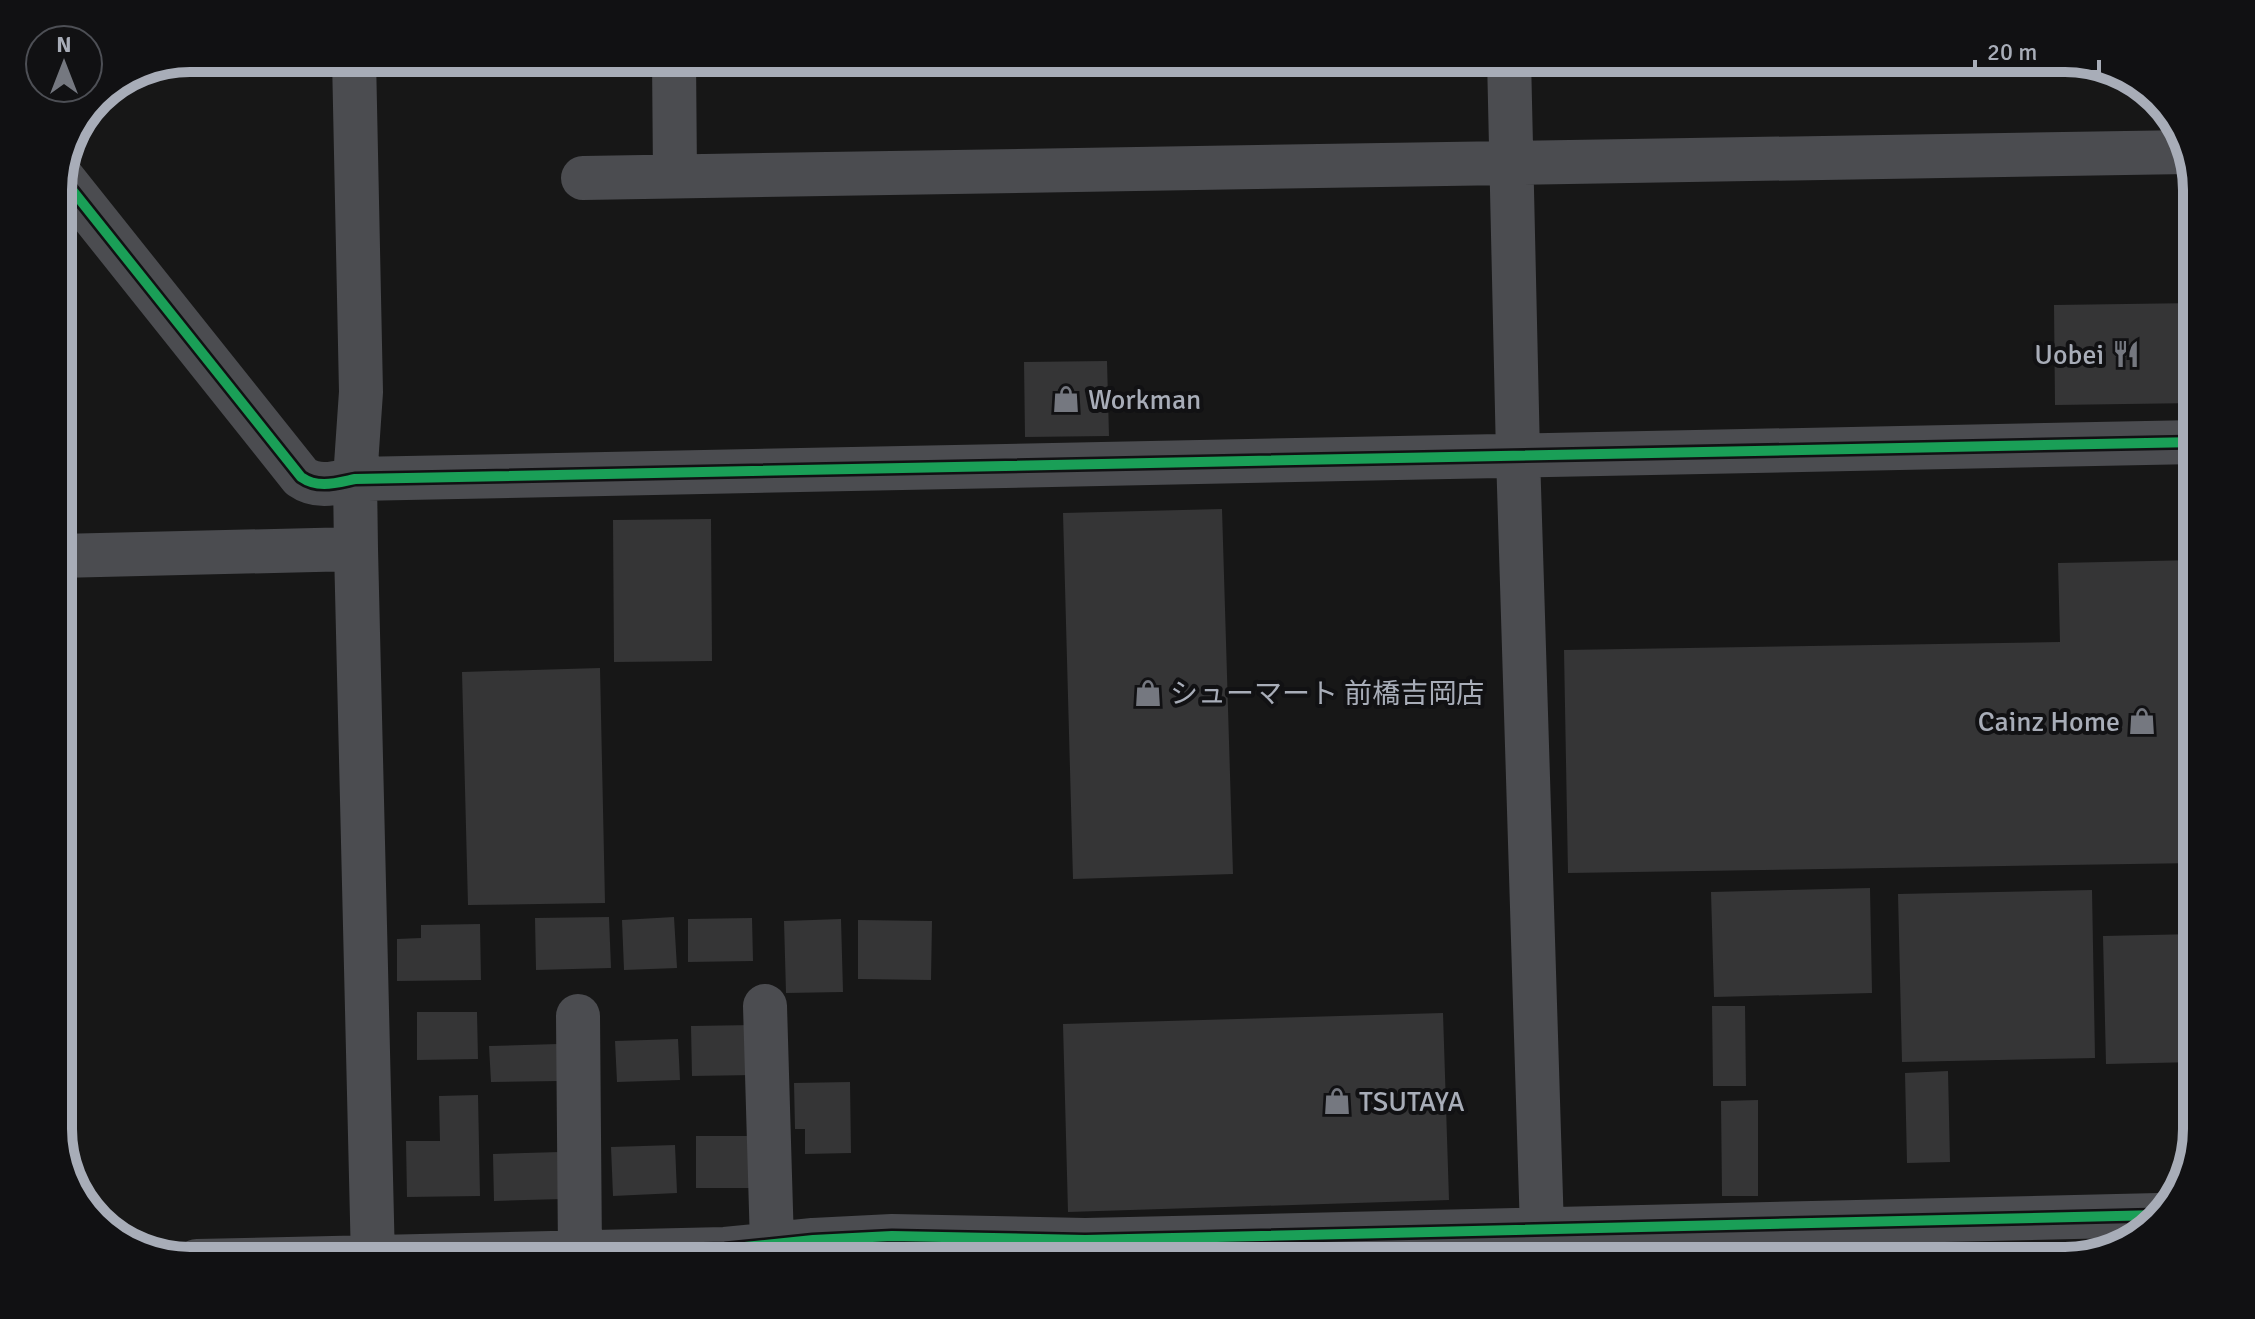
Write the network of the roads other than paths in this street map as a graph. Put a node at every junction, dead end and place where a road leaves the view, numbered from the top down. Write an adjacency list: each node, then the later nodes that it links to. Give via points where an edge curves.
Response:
1 (354, 72): 11 (street, via 361,392)
2 (674, 72): 6 (street)
3 (1509, 72): 5 (street)
4 (2177, 152): 5 (street)
5 (1511, 163): 6 (street); 10 (street)
6 (675, 176): 7 (street)
7 (583, 178)
8 (72, 190): 11 (street, via 301,477 321,484)
9 (2183, 442): 10 (street)
10 (1518, 455): 11 (street); 18 (street)
11 (355, 479): 12 (street)
12 (356, 549): 13 (street); 19 (street)
13 (72, 556)
14 (765, 1006): 17 (street)
15 (578, 1016): 20 (street)
16 (2146, 1216): 18 (street)
17 (772, 1244): 18 (street, via 892,1236); 21 (street)
18 (1541, 1246)
19 (373, 1247)
20 (580, 1247)
21 (744, 1247)

